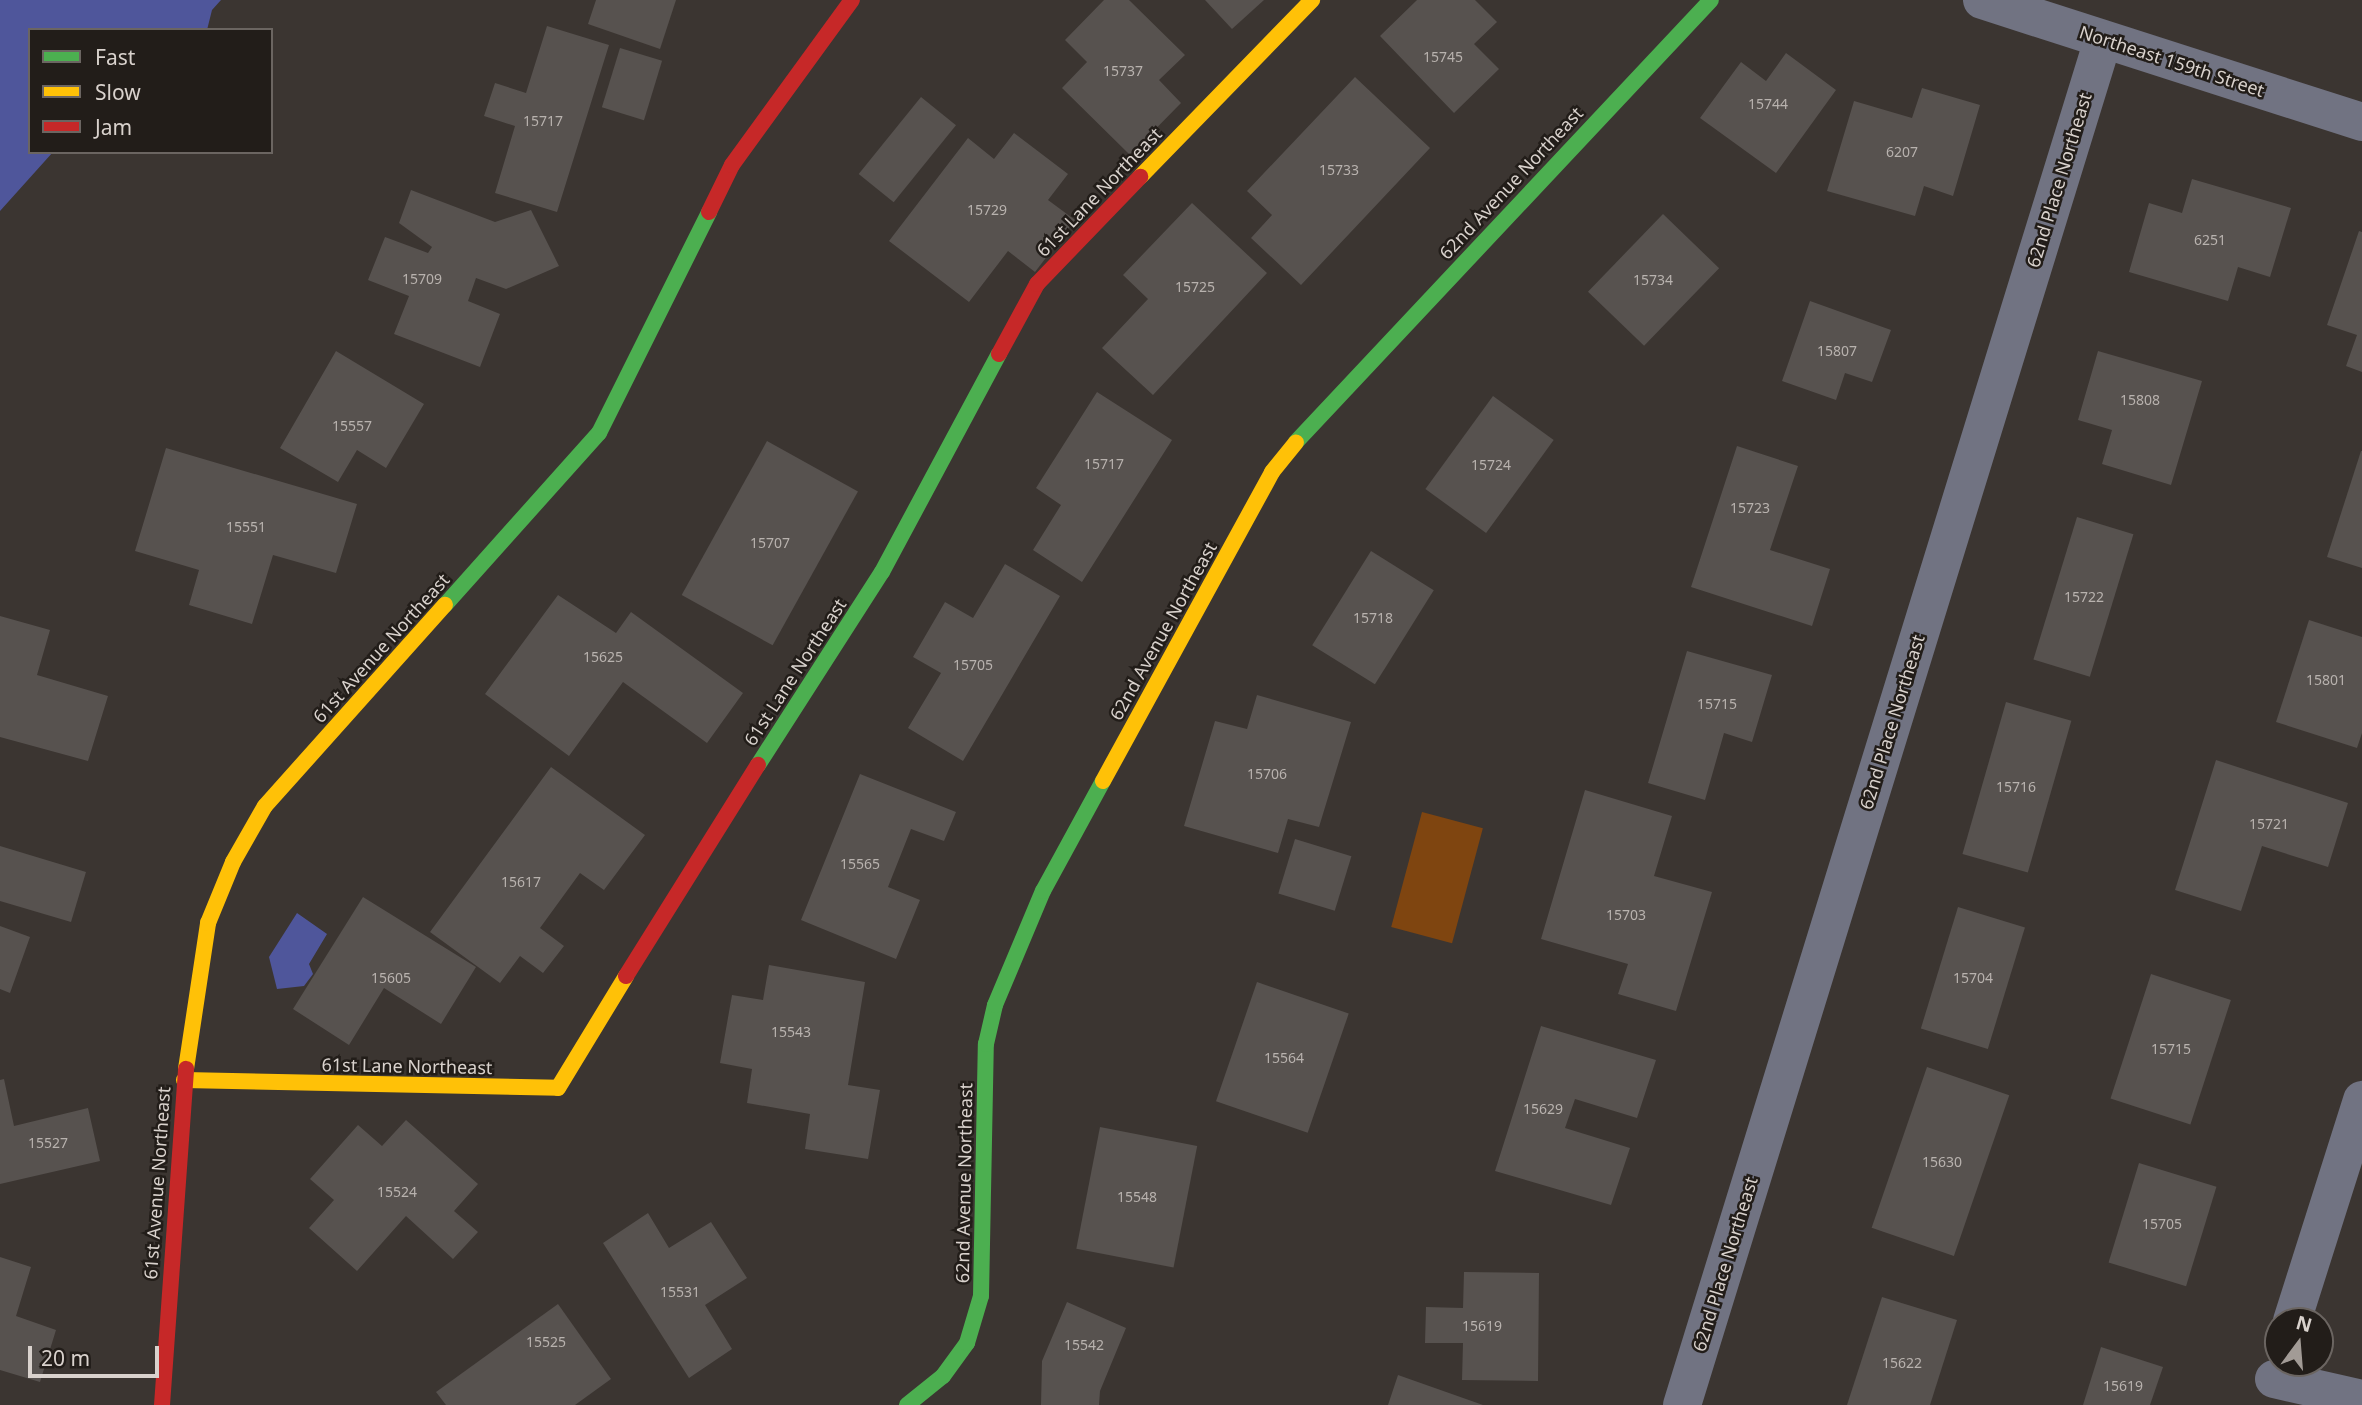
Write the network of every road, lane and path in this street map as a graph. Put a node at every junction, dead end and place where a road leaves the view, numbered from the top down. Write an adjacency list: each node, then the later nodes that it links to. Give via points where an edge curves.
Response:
1 (852, 0): 7 (street, 61st Avenue Northeast, via 732,165 599,433 265,806 233,862 208,922)
2 (1312, 0): 7 (street, 61st Lane Northeast, via 1037,285 882,572 683,881 558,1088)
3 (1711, 0): 13 (street, 62nd Avenue Northeast, via 1314,419 1272,472 1043,891 995,1005 986,1044 981,1296 967,1343 943,1376)
4 (1982, 0): 5 (street, Northeast 159th Street)
5 (2103, 40): 6 (street, Northeast 159th Street); 14 (street, 62nd Place Northeast)
6 (2362, 122)
7 (184, 1080): 12 (street, 61st Avenue Northeast)
8 (2362, 1100): 9 (street)
9 (2296, 1307)
10 (2273, 1382): 11 (street)
11 (2362, 1399)
12 (162, 1405)
13 (908, 1405)
14 (1682, 1405)

